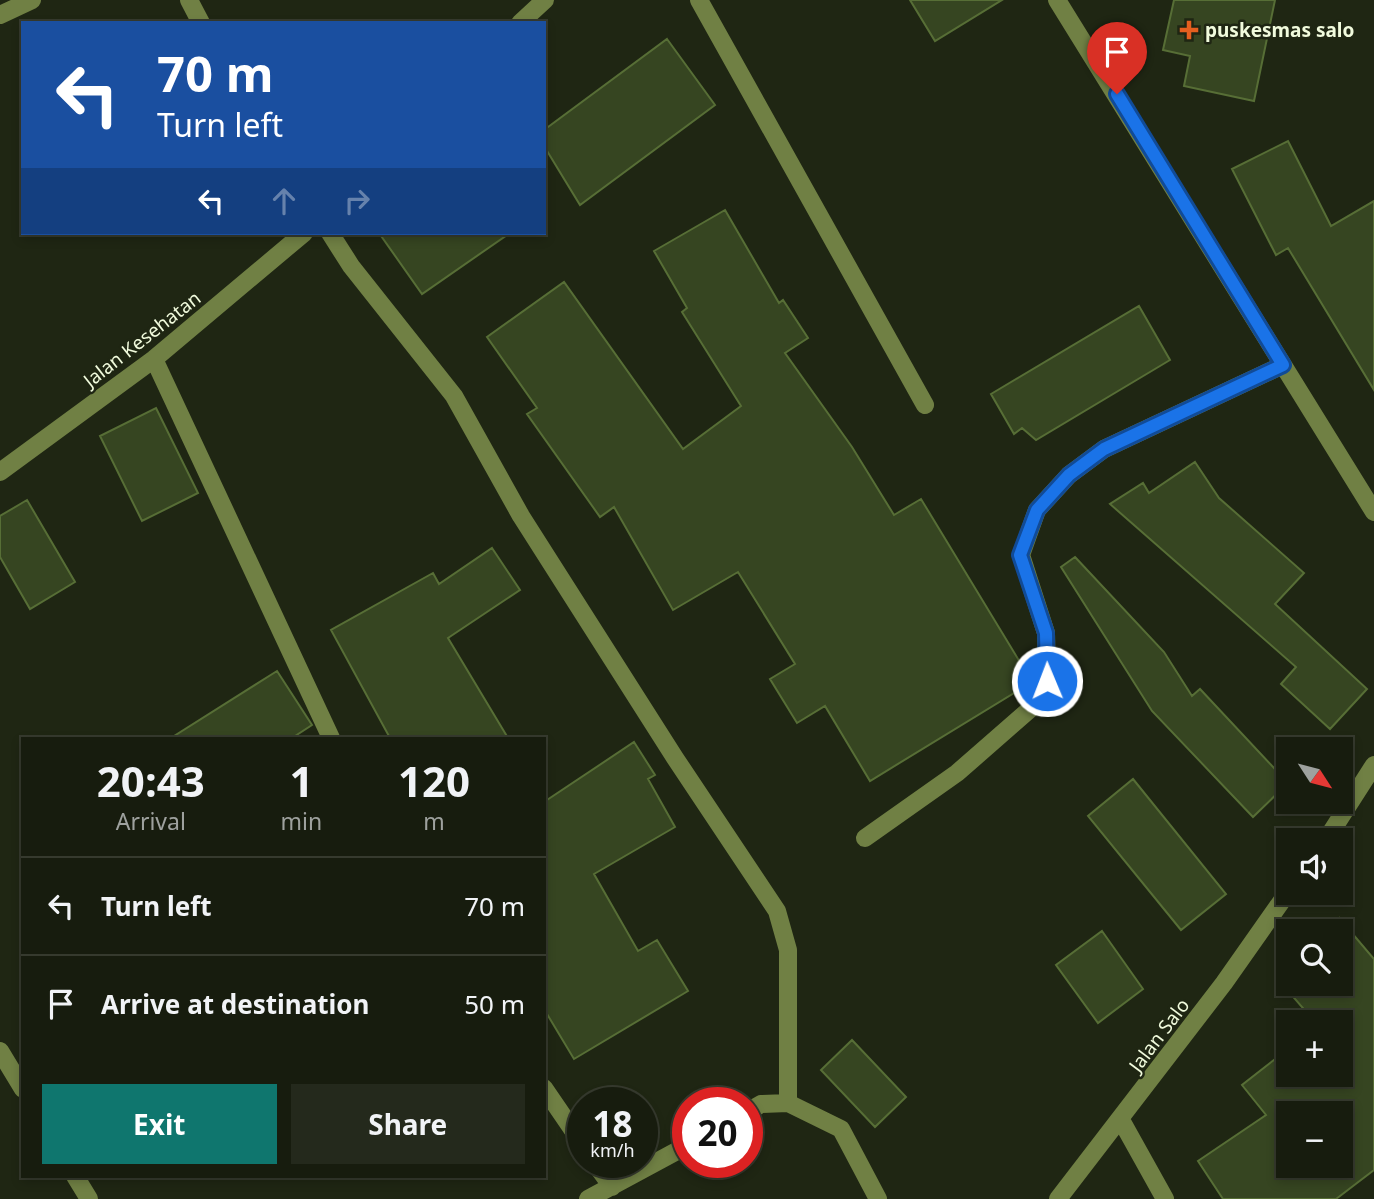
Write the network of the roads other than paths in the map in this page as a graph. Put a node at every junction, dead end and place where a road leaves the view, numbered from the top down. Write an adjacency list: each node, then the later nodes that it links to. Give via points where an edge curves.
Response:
1 (32, 0): 6 (street)
2 (189, 0): 7 (street)
3 (545, 0): 8 (street)
4 (699, 0): 13 (street)
5 (1058, 0): 12 (street)
6 (0, 15)
7 (200, 21)
8 (522, 21)
9 (302, 235): 11 (street, Jalan Kesehatan)
10 (331, 235): 24 (street, via 454,396 522,516 777,911 788,950)
11 (154, 359): 14 (street, Jalan Kesehatan); 16 (street)
12 (1283, 365): 15 (street); 19 (street, via 1104,449 1069,475 1037,510 1020,555 1046,633 1047,681 1037,703 957,773)
13 (925, 405)
14 (0, 472)
15 (1374, 512)
16 (331, 737)
17 (1374, 765): 18 (street)
18 (1334, 828)
19 (865, 838)
20 (1279, 905): 26 (street, Jalan Salo)
21 (0, 1051): 22 (street)
22 (21, 1085)
23 (546, 1091): 27 (street)
24 (789, 1103): 25 (street); 34 (street, via 841,1129)
25 (763, 1104)
26 (1121, 1120): 35 (street, Jalan Salo); 36 (street)
27 (567, 1122)
28 (672, 1154): 31 (street)
29 (76, 1178): 32 (street)
30 (606, 1178): 31 (street)
31 (612, 1187): 33 (street)
32 (89, 1199)
33 (588, 1199)
34 (878, 1199)
35 (1058, 1199)
36 (1165, 1199)

